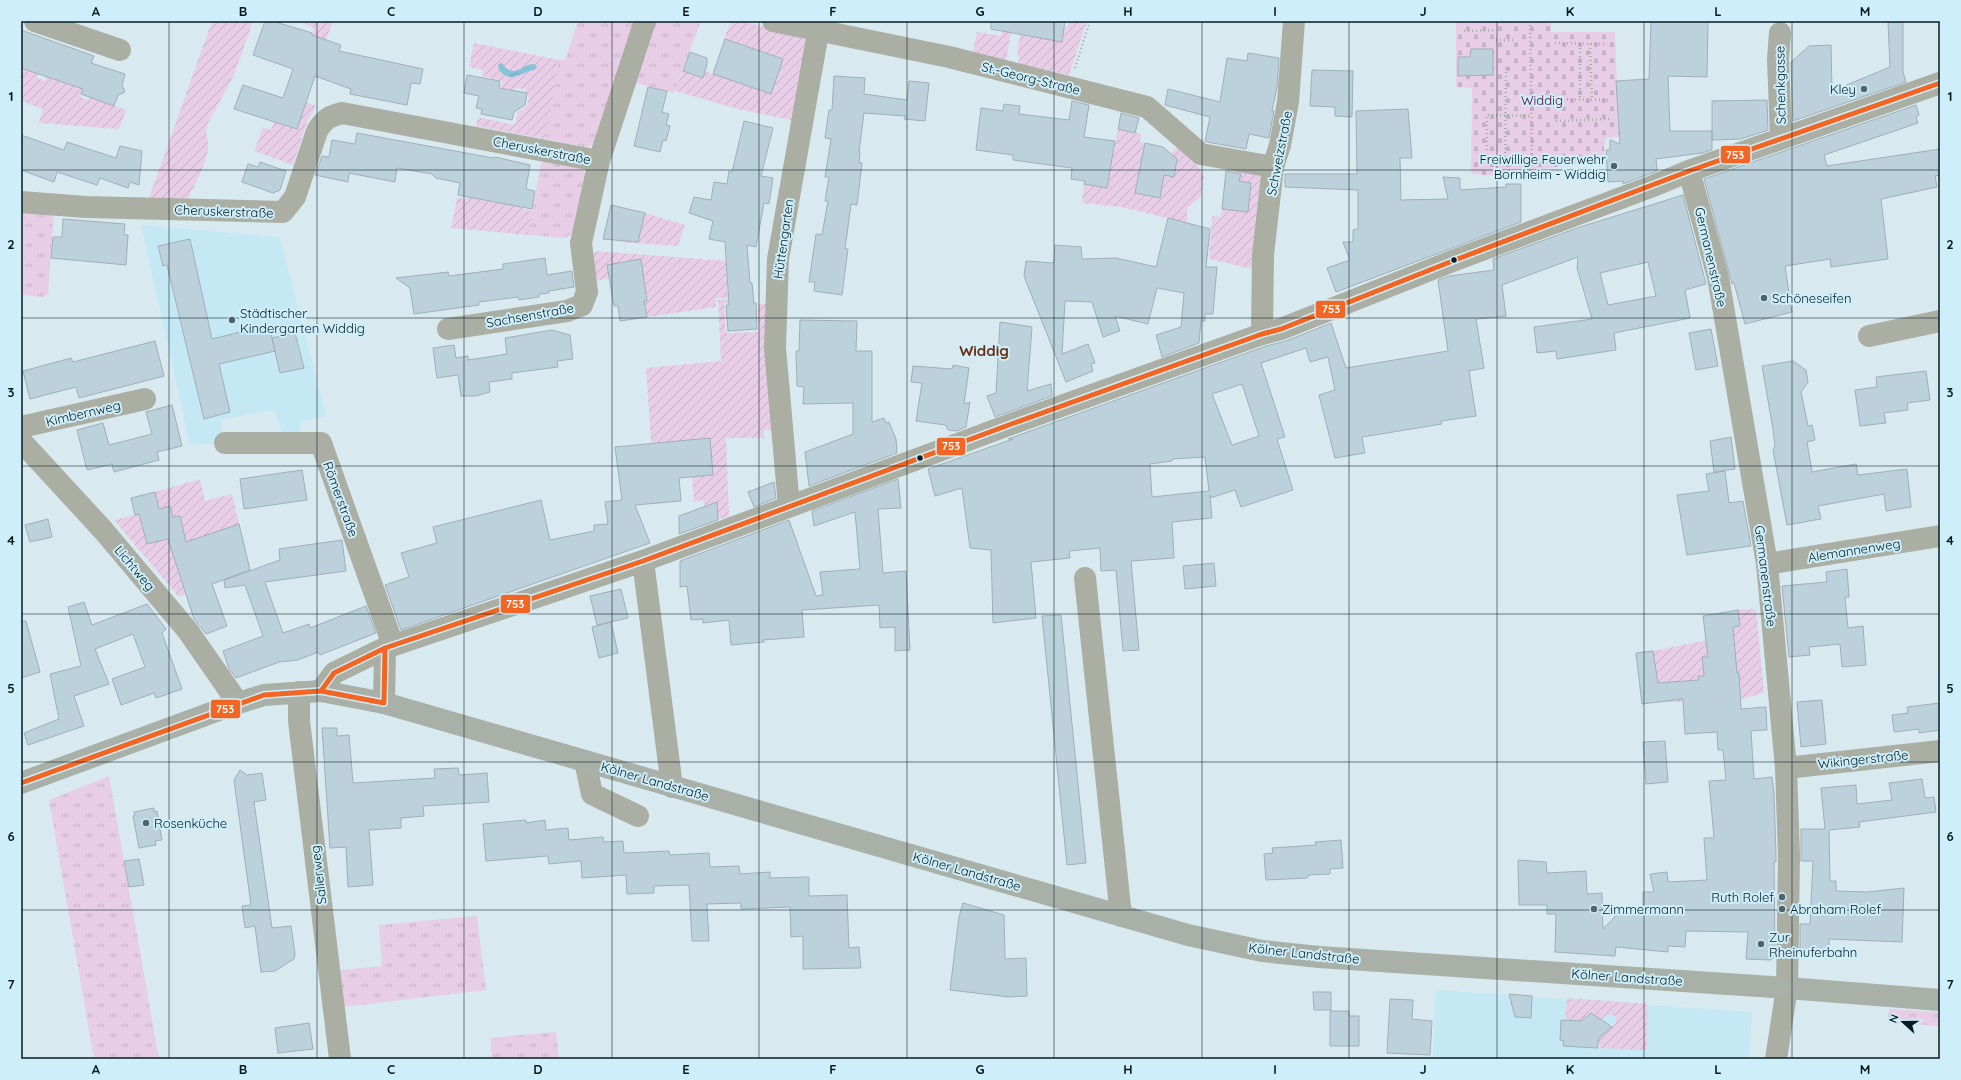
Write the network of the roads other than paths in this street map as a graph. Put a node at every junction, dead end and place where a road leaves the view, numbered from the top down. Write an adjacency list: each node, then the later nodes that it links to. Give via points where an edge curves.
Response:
1 (35, 21): 7 (street)
2 (645, 21): 10 (street, Sachsenstraße)
3 (773, 21): 5 (street, St.-Georg-Straße)
4 (1294, 21): 11 (street, Schweizstraße, via 1288,102)
5 (819, 26): 11 (street, St.-Georg-Straße, via 1148,107 1201,154); 22 (street, Hüttengarten, via 778,259 775,348)
6 (1780, 33): 9 (street, Schenkgasse, via 1778,58)
7 (120, 50)
8 (1940, 83): 9 (street)
9 (1781, 138): 12 (street)
10 (600, 161): 13 (street, Cheruskerstraße, via 342,113 329,116 322,122 295,197 283,212 86,207); 15 (street, Sachsenstraße, via 581,243 587,292 582,305 567,311)
11 (1273, 167): 16 (street, Schweizstraße, via 1263,255)
12 (1689, 170): 16 (street, via 1281,329); 25 (street, Germanenstraße, via 1718,277)
13 (21, 202)
14 (1940, 321): 17 (street)
15 (448, 329)
16 (1262, 334): 22 (street)
17 (1869, 336)
18 (145, 399): 19 (street, Kimbernweg)
19 (21, 427)
20 (21, 441): 30 (street, Lichtweg, via 103,530 188,631)
21 (225, 443): 27 (street, Römerstraße, via 321,443)
22 (790, 506): 24 (street)
23 (1940, 536): 25 (street, Alemannenweg)
24 (643, 561): 27 (street); 36 (street)
25 (1767, 564): 34 (street, Germanenstraße)
26 (1085, 578): 38 (street)
27 (389, 647): 28 (street, via 334,673); 31 (street, Römerstraße)
28 (321, 691): 29 (main road, Kölner Landstraße); 31 (main road, Kölner Landstraße)
29 (299, 692): 30 (main road, Kölner Landstraße, via 264,695); 41 (street, Salierweg, via 299,721)
30 (238, 703): 35 (main road, Kölner Landstraße)
31 (384, 703): 33 (main road, Kölner Landstraße)
32 (1940, 751): 34 (street, Wikingerstraße)
33 (585, 761): 36 (main road, Kölner Landstraße); 37 (street, via 592,794)
34 (1786, 768): 39 (street, Germanenstraße)
35 (21, 782)
36 (672, 787): 38 (main road, Kölner Landstraße)
37 (638, 816)
38 (1121, 916): 39 (main road, Kölner Landstraße, via 1188,935 1262,951)
39 (1787, 988): 40 (main road, Kölner Landstraße); 42 (street, Germanenstraße)
40 (1940, 1000)
41 (340, 1059)
42 (1776, 1059)

